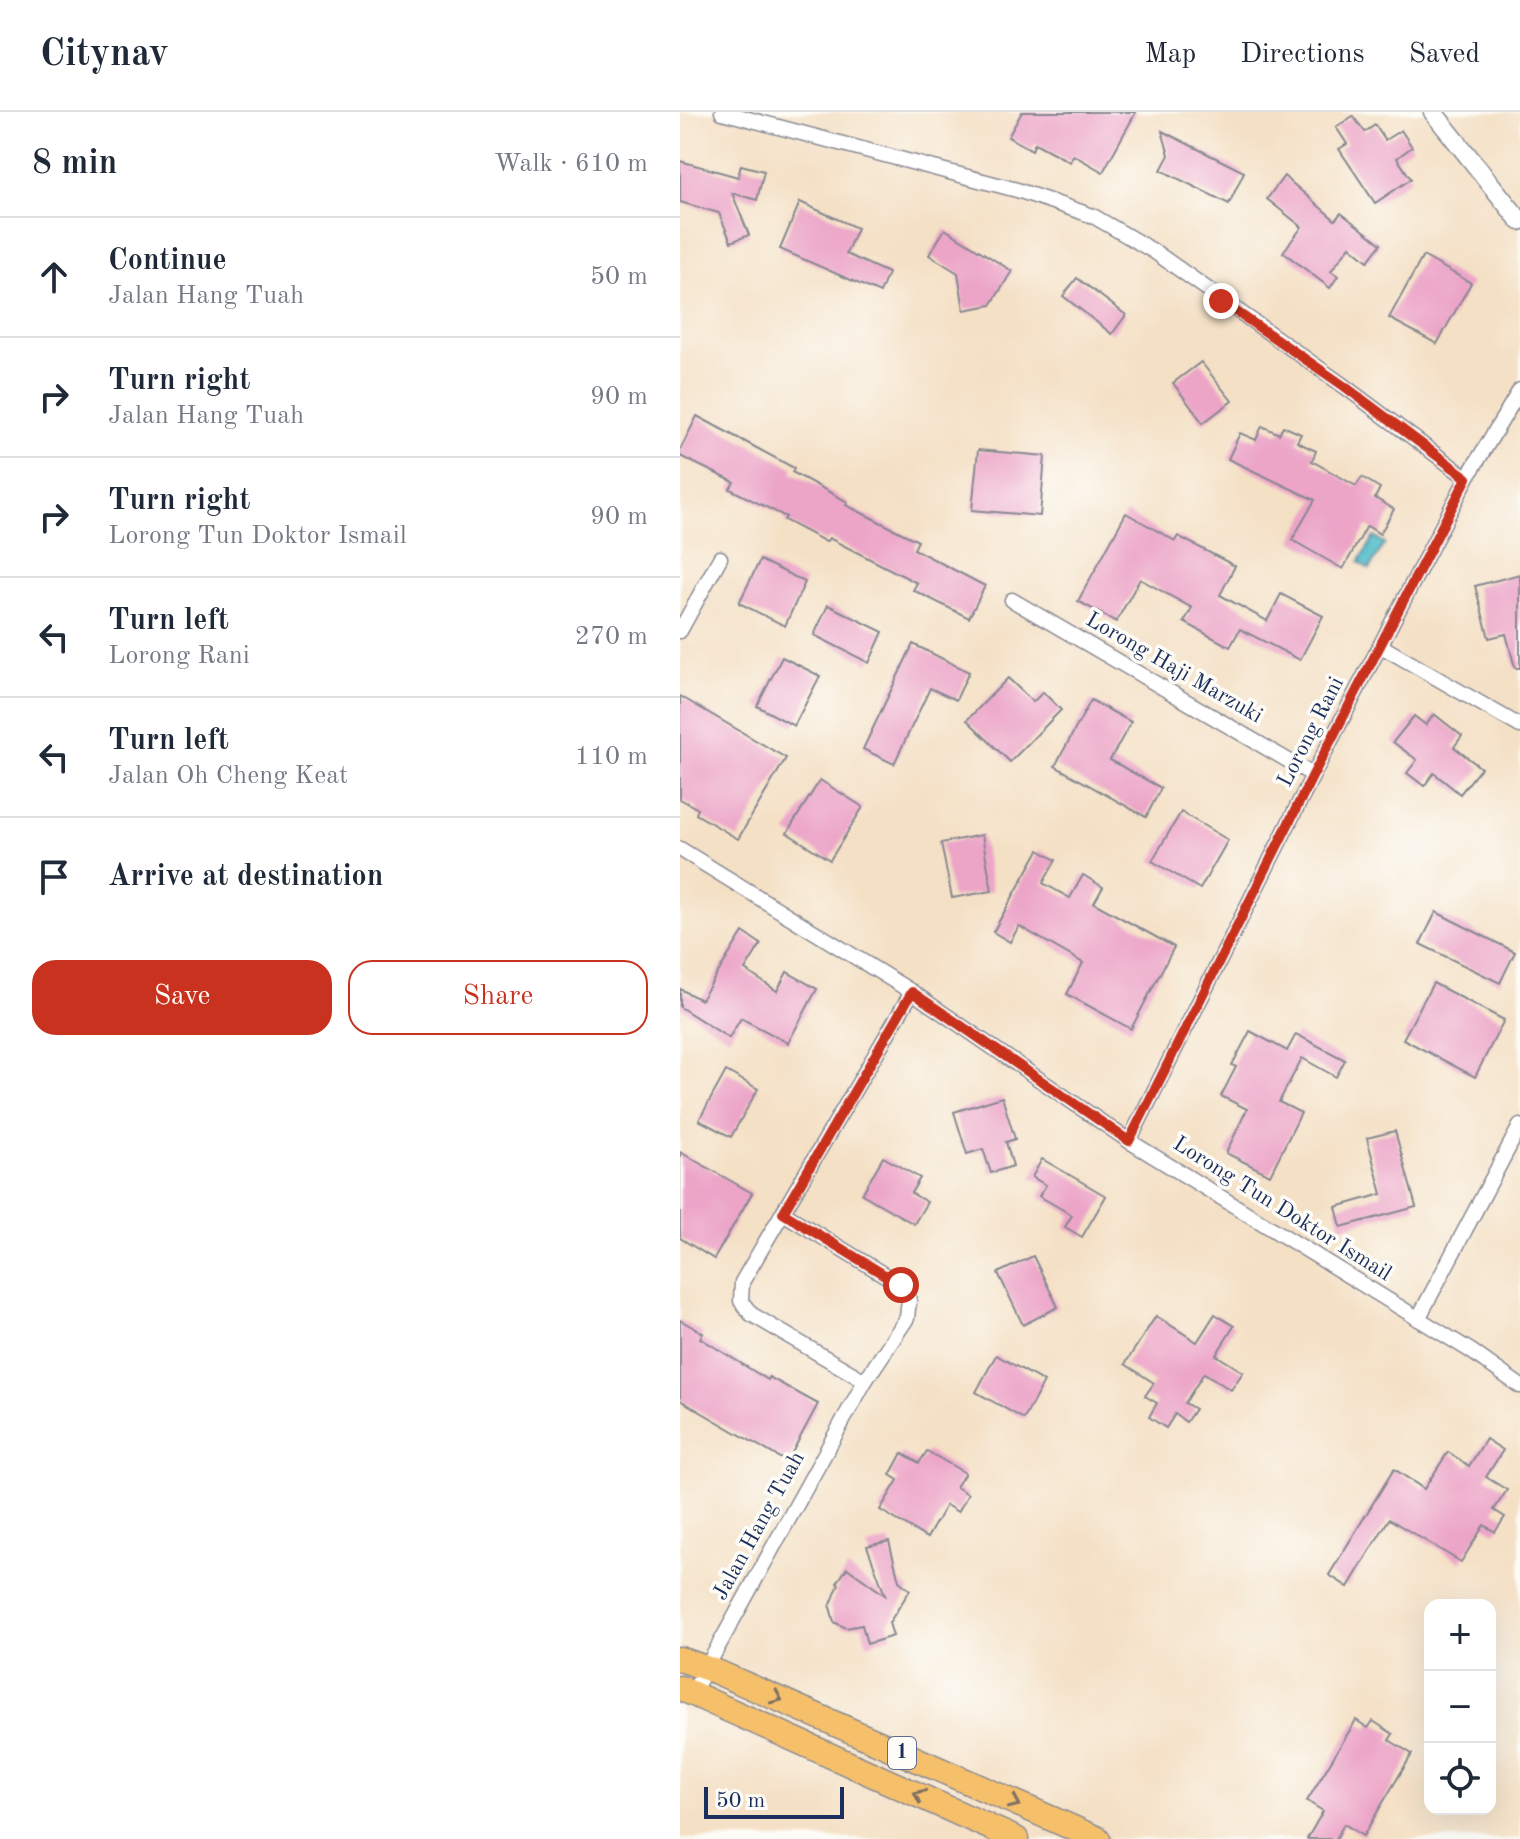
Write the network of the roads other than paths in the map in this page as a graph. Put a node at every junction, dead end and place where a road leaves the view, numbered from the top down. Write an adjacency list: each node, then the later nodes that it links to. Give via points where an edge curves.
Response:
1 (722, 112): 5 (street, via 1017,190 1093,216 1155,252)
2 (1433, 112): 3 (street)
3 (1520, 221)
4 (1520, 390): 5 (street, Lorong Rani)
5 (1467, 478): 9 (street, Lorong Rani)
6 (720, 558): 8 (street)
7 (1012, 600): 11 (street, Lorong Haji Marzuki)
8 (680, 631)
9 (1381, 646): 10 (street); 11 (street, Lorong Rani)
10 (1520, 726)
11 (1313, 775): 15 (street, Lorong Rani)
12 (680, 849): 13 (street, Lorong Tun Doktor Ismail)
13 (912, 992): 15 (street, Lorong Tun Doktor Ismail); 16 (street)
14 (1520, 1126): 17 (street)
15 (1129, 1141): 17 (street, Lorong Tun Doktor Ismail)
16 (783, 1213): 18 (street, via 742,1282 741,1301 751,1314); 18 (street, Jalan Hang Tuah, via 901,1285 909,1299 907,1318)
17 (1418, 1319): 19 (street, Lorong Tun Doktor Ismail)
18 (865, 1381): 21 (street, Jalan Hang Tuah)
19 (1520, 1386)
20 (680, 1659): 21 (main road, 1)
21 (705, 1668): 22 (street, Jalan Hang Tuah); 24 (main road, 1, one-way to 24)
22 (686, 1690): 23 (main road, 1, one-way to 22)
23 (1016, 1839)
24 (1098, 1839)

